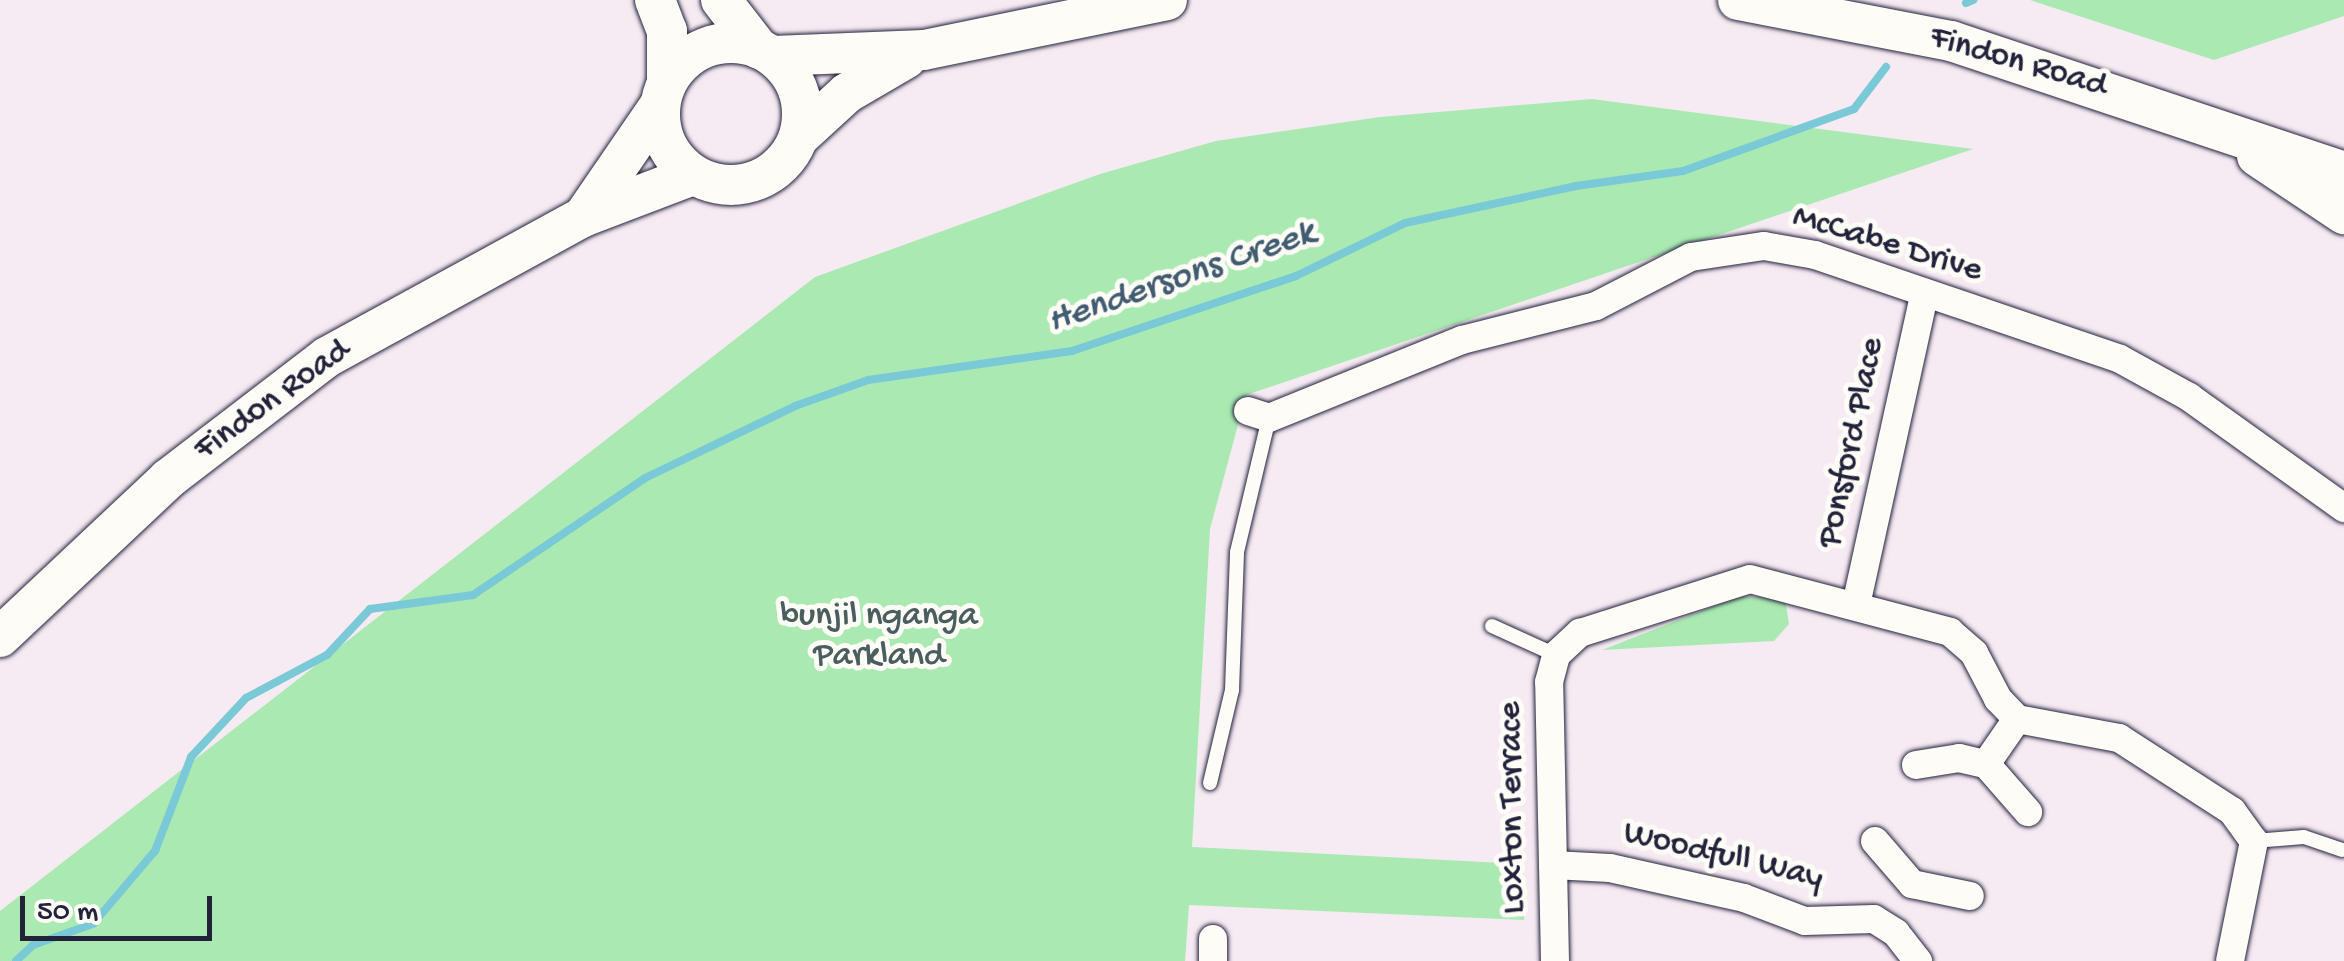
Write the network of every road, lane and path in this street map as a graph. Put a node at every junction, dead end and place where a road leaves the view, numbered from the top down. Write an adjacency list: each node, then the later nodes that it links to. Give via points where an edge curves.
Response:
1 (655, 0): 7 (main road, via 667,30)
2 (721, 0): 6 (main road)
3 (1167, 0): 5 (main road)
4 (1738, 0): 8 (main road, Findon Road, via 1951,41)
5 (924, 50): 6 (main road); 9 (main road, via 847,93)
6 (766, 52): 7 (main road, via 707,48); 9 (main road, via 799,92)
7 (664, 94): 11 (main road, via 666,145); 13 (main road, Findon Road)
8 (2179, 113): 10 (main road, Findon Road); 12 (main road, Findon Road)
9 (798, 137): 11 (main road, via 790,155 760,180 737,185)
10 (2344, 172)
11 (693, 175): 13 (main road, Findon Road)
12 (2344, 214)
13 (583, 218): 19 (main road, Findon Road, via 384,322 276,393 114,525)
14 (1924, 297): 15 (street, McCabe Drive, via 1791,249 1716,250 1668,266 1568,317 1462,340); 16 (street, McCabe Drive, via 2132,366 2189,397); 17 (street, Ponsford Place)
15 (1259, 414): 24 (lane, McCabe Drive, via 1238,552 1232,690)
16 (2344, 508)
17 (1856, 605): 20 (street, Loxton Terrace, via 1764,579 1736,580 1580,633); 21 (street, Loxton Terrace, via 1950,632 1974,653 1998,700)
18 (1492, 626): 20 (lane, Loxton Terrace)
19 (0, 637)
20 (1556, 655): 29 (street, Loxton Terrace, via 1549,682)
21 (2017, 719): 23 (street); 27 (street, via 2119,738 2232,812)
22 (1916, 764): 23 (street, via 1960,758)
23 (1986, 764): 25 (street)
24 (1210, 783)
25 (2028, 812)
26 (1875, 841): 30 (street)
27 (2254, 841): 28 (lane, via 2304,837); 35 (street)
28 (2342, 850)
29 (1553, 866): 32 (street, Woodfull Way, via 1610,868 1744,898 1804,921 1858,916); 33 (street, Loxton Terrace)
30 (1912, 884): 31 (street); 32 (street)
31 (1970, 896)
32 (1887, 926): 34 (street)
33 (1555, 961)
34 (1918, 961)
35 (2230, 961)

